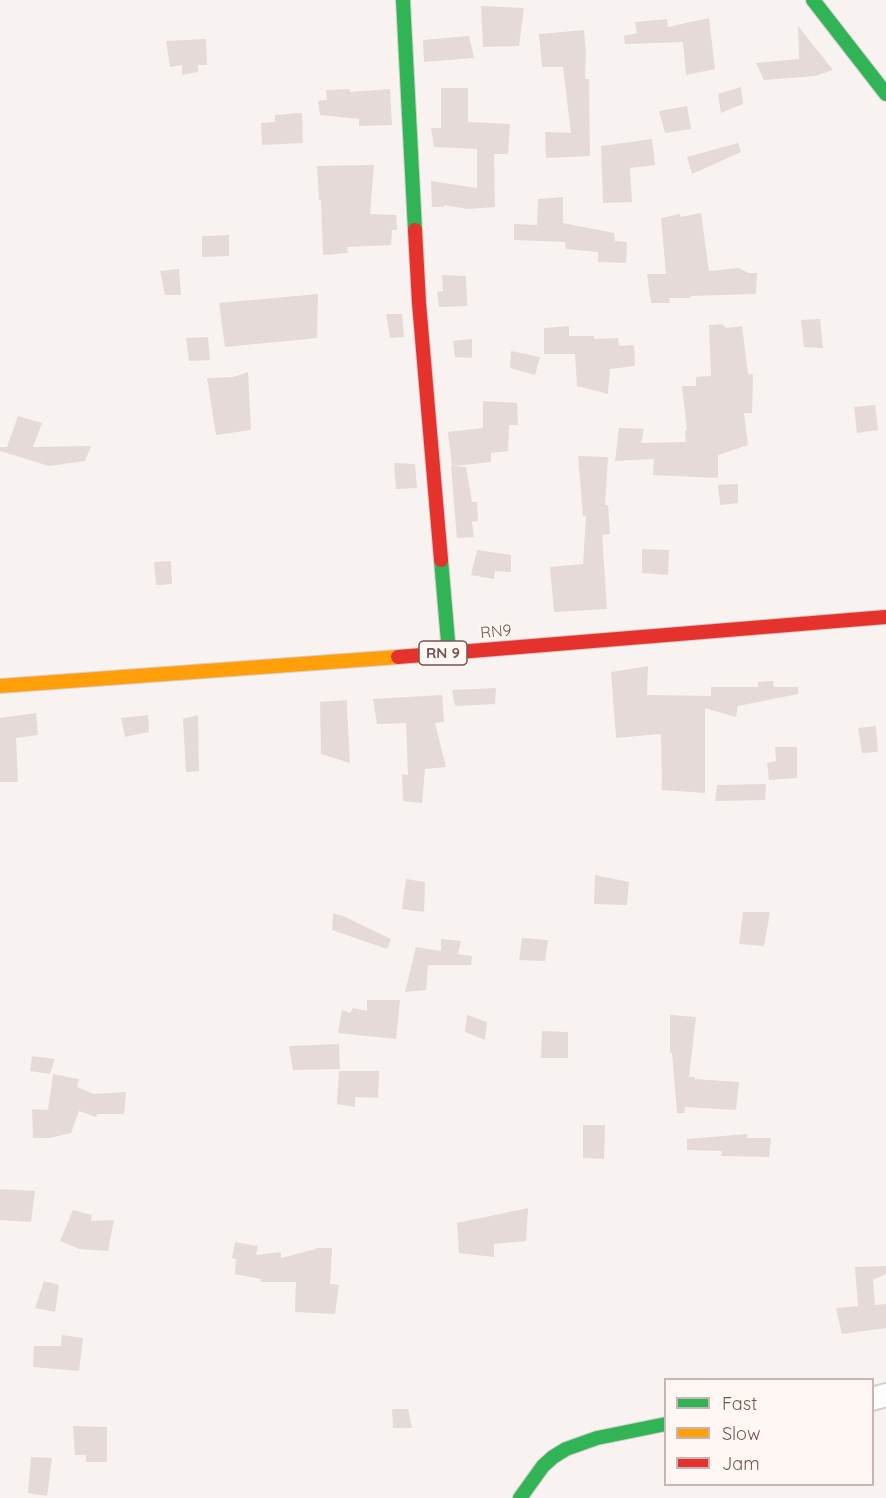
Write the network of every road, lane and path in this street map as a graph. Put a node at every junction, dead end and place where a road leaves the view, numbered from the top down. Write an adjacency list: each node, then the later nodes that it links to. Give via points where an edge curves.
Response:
1 (403, 0): 5 (main road, via 419,303)
2 (813, 0): 3 (main road)
3 (886, 94)
4 (886, 617): 5 (main road, RN9 / RN 9)
5 (449, 653): 6 (main road, RN9 / RN 9)
6 (0, 686)
7 (664, 1424): 8 (main road, via 597,1438 566,1449 543,1466)
8 (520, 1498)

